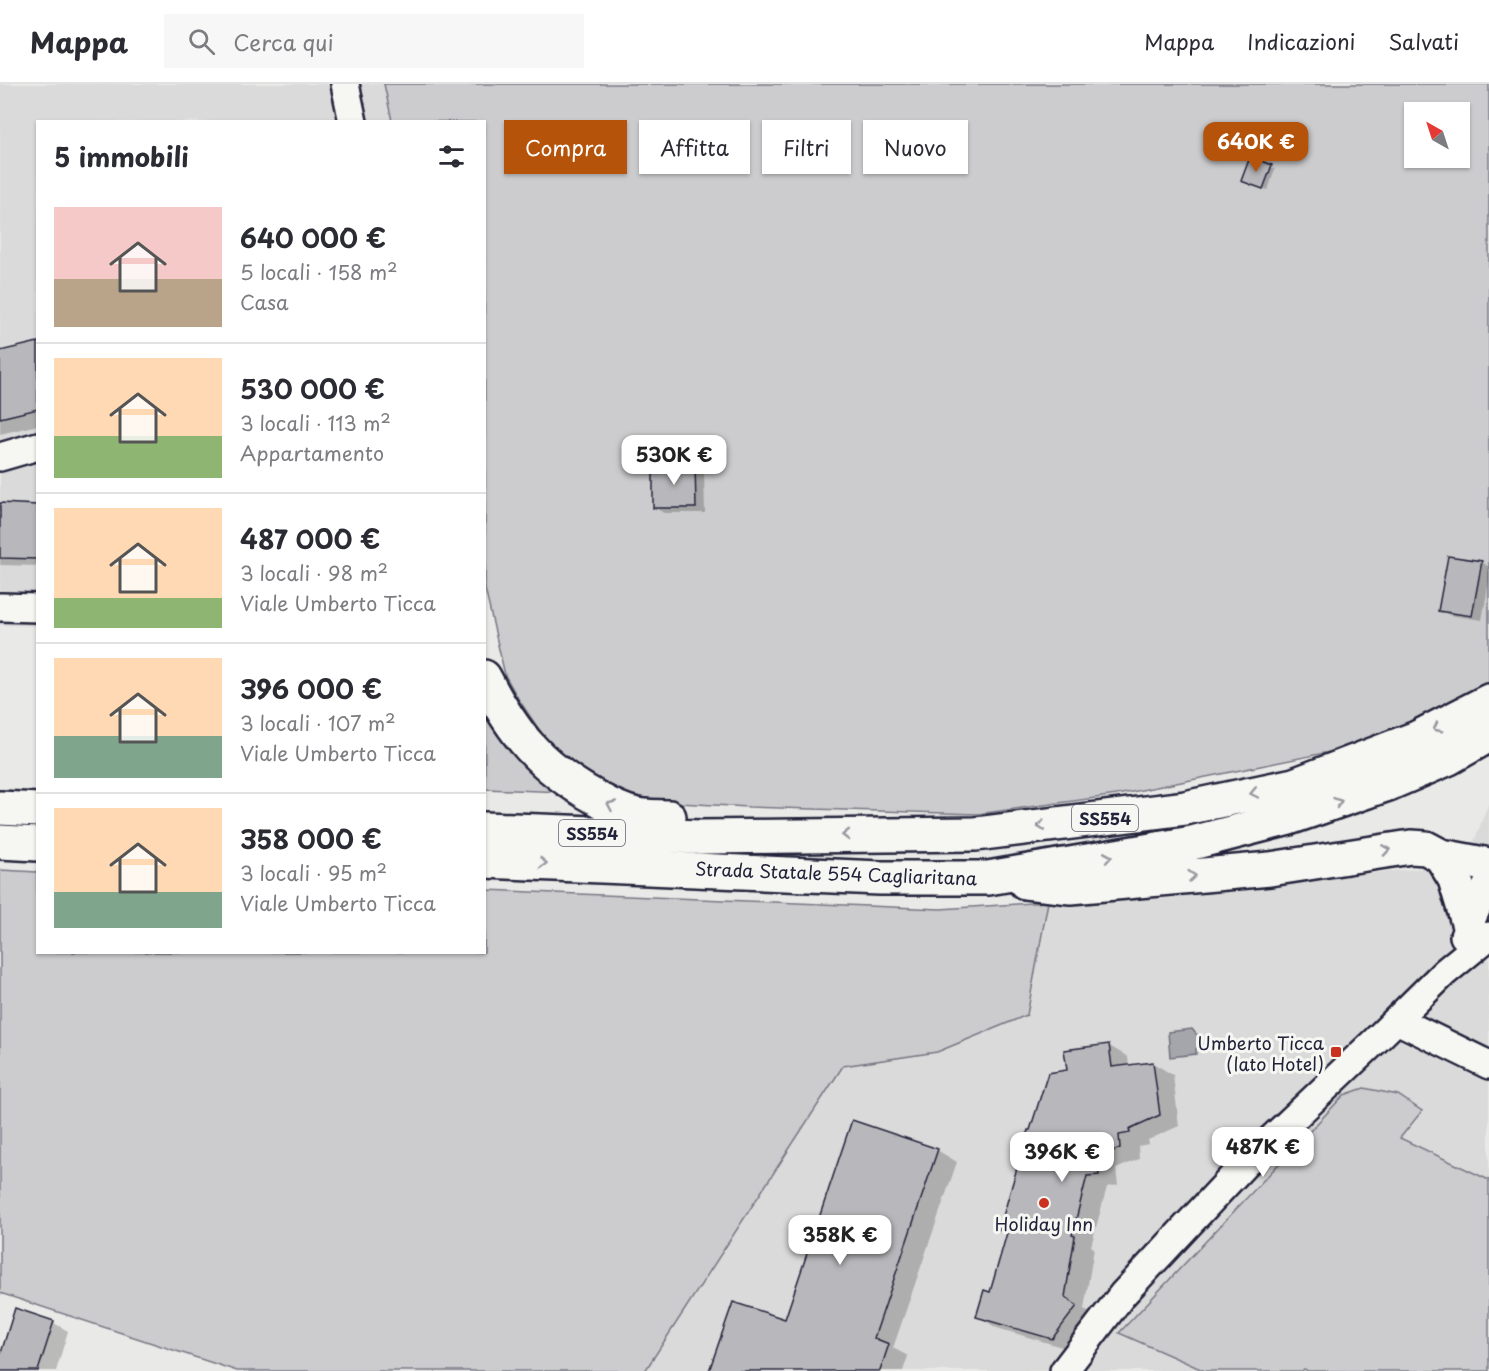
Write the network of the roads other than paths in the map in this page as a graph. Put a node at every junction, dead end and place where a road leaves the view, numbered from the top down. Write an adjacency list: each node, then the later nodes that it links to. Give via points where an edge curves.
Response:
1 (345, 84): 2 (street)
2 (353, 120)
3 (36, 447): 4 (street)
4 (0, 457)
5 (0, 607): 6 (street)
6 (36, 608)
7 (486, 681): 13 (highway, one-way to 7, via 687,818 636,815 566,780 522,740)
8 (1489, 701): 13 (highway, Strada Statale 554 Cagliaritana / SS554, one-way to 13, via 1417,738 1294,785 1185,808 975,834)
9 (1489, 735): 19 (highway, Strada Statale 554 Cagliaritana / SS554, one-way to 9, via 1192,843 1289,818 1388,784 1449,758)
10 (0, 808): 11 (highway)
11 (36, 810)
12 (486, 829): 13 (highway, Strada Statale 554 Cagliaritana / SS554)
13 (700, 837)
14 (0, 842): 15 (highway)
15 (36, 844)
16 (1442, 856): 18 (highway); 19 (highway, one-way to 16, via 1071,887 1270,869 1411,847 1426,848); 21 (highway)
17 (486, 861): 19 (highway, Strada Statale 554 Cagliaritana / SS554, one-way to 19, via 880,879)
18 (1489, 865)
19 (988, 878)
20 (1489, 881): 21 (street)
21 (1479, 931): 22 (street, via 1445,972)
22 (1396, 1020): 23 (street); 24 (street, via 1243,1166 1123,1294)
23 (1489, 1065)
24 (1064, 1371)

